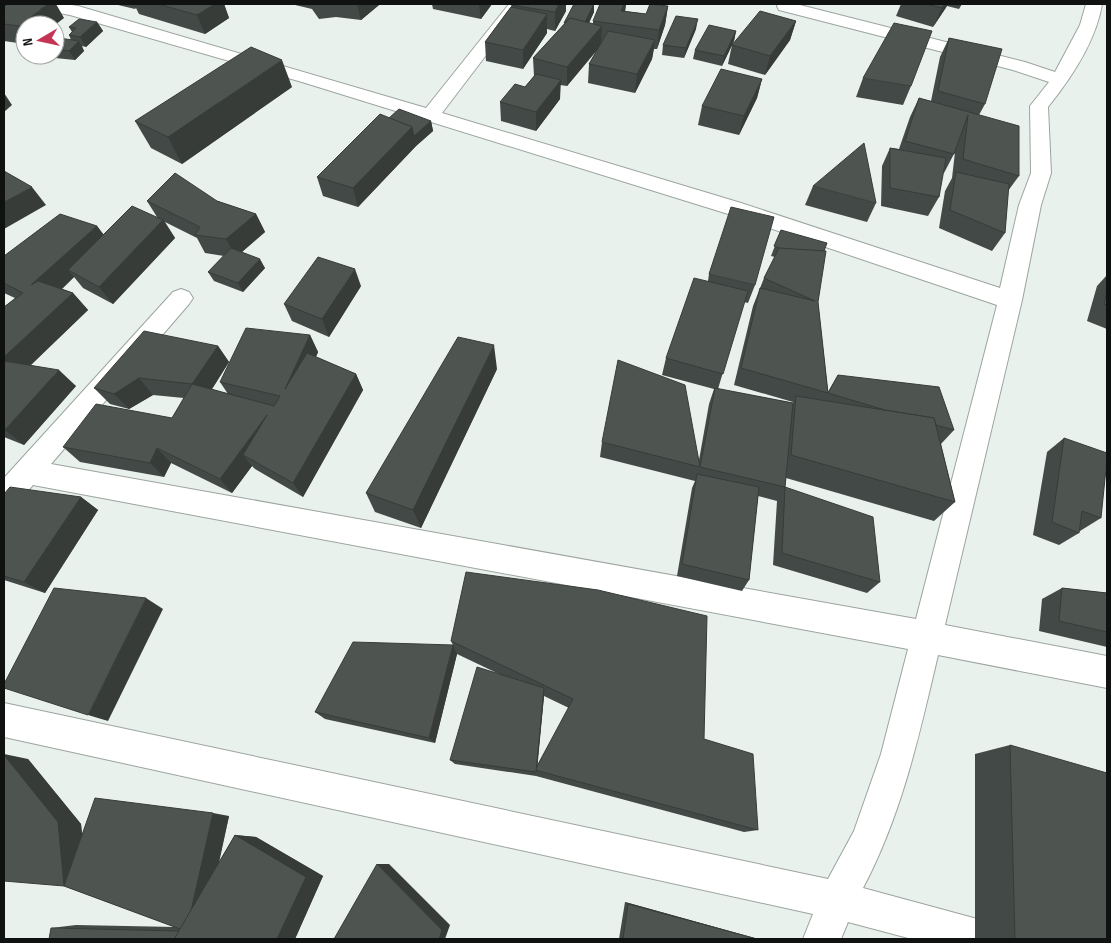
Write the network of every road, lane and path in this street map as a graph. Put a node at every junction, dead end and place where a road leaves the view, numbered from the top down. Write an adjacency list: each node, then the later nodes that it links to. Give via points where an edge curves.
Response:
1 (7, 4): 6 (street)
2 (37, 4): 8 (street, via 72,10)
3 (516, 4): 8 (street)
4 (1094, 4): 7 (street, via 1089,25)
5 (784, 6): 7 (street, via 1019,66)
6 (4, 7)
7 (1060, 80): 10 (street, via 1040,106 1041,173 1030,205)
8 (430, 116): 10 (street, via 733,208)
9 (181, 298): 11 (street)
10 (1010, 300): 13 (street)
11 (28, 472): 12 (street); 13 (street)
12 (4, 498)
13 (928, 637): 14 (street); 16 (street, via 898,754 869,840)
14 (1107, 672)
15 (4, 720): 16 (street)
16 (837, 900): 17 (street); 18 (street)
17 (822, 939)
18 (981, 939)

